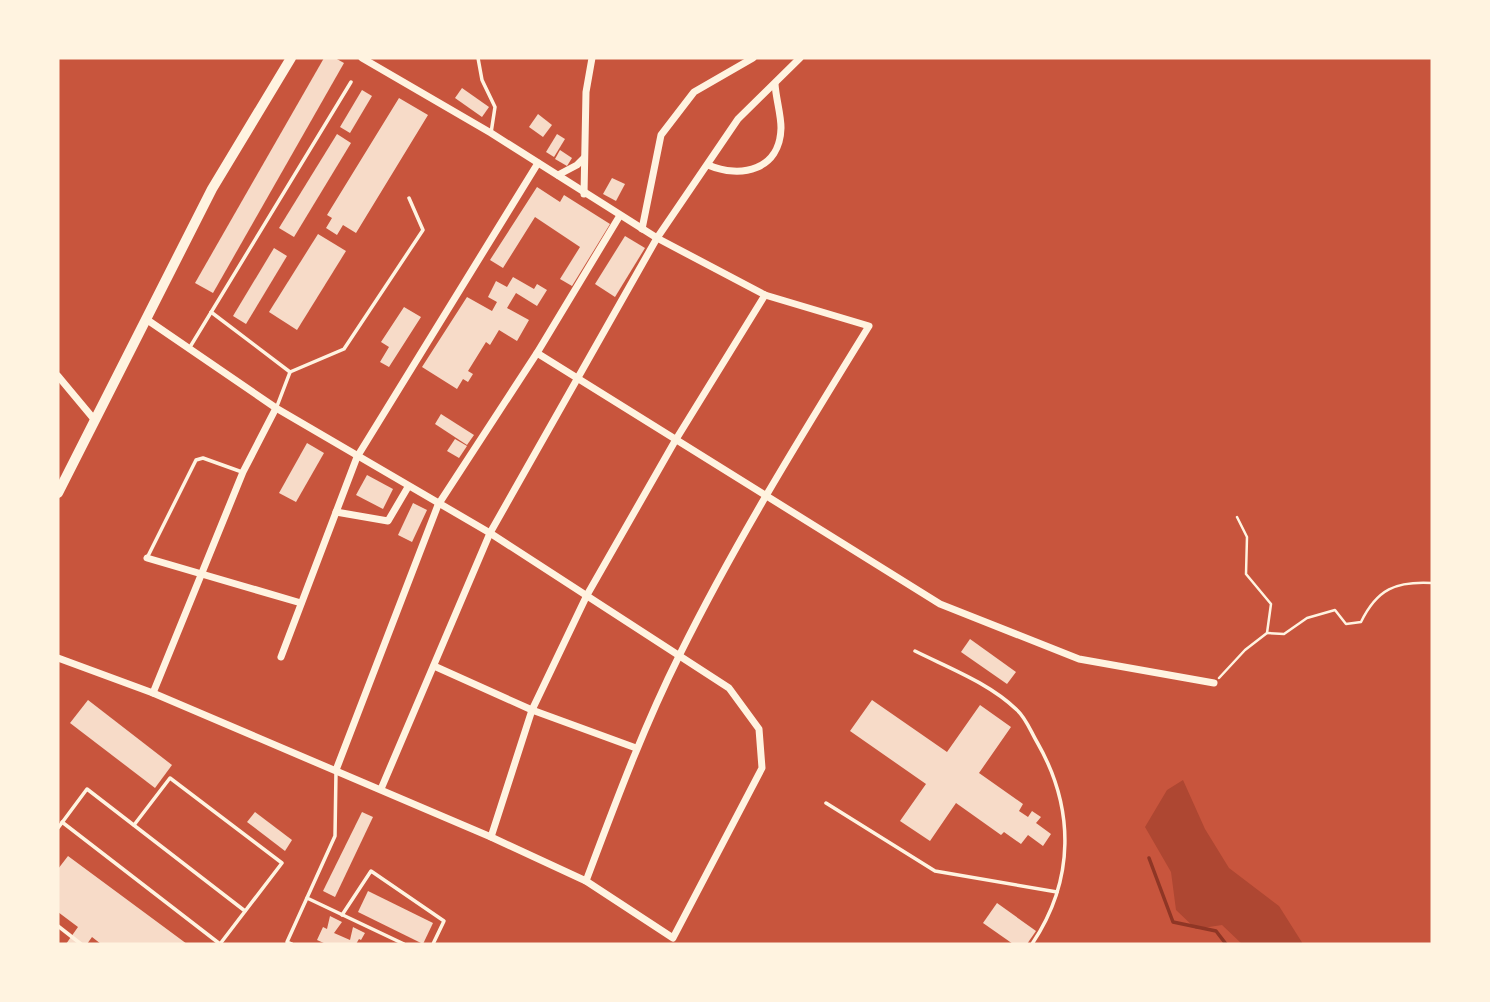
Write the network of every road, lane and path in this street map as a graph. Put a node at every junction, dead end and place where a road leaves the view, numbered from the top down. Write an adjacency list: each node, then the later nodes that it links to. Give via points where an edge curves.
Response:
1 (291, 58): 21 (main road, via 212,189)
2 (362, 58): 9 (street)
3 (478, 58): 9 (lane, via 495,107)
4 (592, 58): 10 (street)
5 (752, 58): 17 (street, via 694,92 661,135)
6 (800, 58): 8 (street)
7 (351, 82): 20 (lane)
8 (775, 84): 12 (street, via 738,118); 12 (street, via 781,126 773,155 764,165 744,173)
9 (491, 133): 11 (street)
10 (584, 157): 13 (street); 14 (street)
11 (538, 163): 13 (street); 30 (street)
12 (708, 165): 18 (street)
13 (558, 175): 14 (street)
14 (584, 194): 16 (street)
15 (410, 198): 24 (lane, via 422,230 344,349)
16 (619, 217): 17 (street); 23 (street)
17 (642, 229): 18 (street)
18 (657, 239): 19 (street); 26 (street)
19 (765, 295): 29 (street); 34 (street, via 869,326)
20 (211, 312): 22 (lane); 24 (lane)
21 (146, 319): 22 (street); 28 (main road)
22 (189, 348): 27 (street)
23 (537, 353): 26 (street); 35 (street)
24 (290, 372): 27 (lane)
25 (58, 376): 28 (street)
26 (577, 379): 29 (street); 38 (street)
27 (276, 408): 30 (street); 31 (street)
28 (93, 418): 33 (main road)
29 (675, 441): 34 (street); 42 (street)
30 (357, 457): 32 (street); 36 (street)
31 (243, 472): 39 (lane, via 203,458 196,460); 40 (street)
32 (408, 487): 35 (street); 36 (street, via 388,521)
33 (58, 493)
34 (765, 496): 46 (street); 50 (street, via 940,604 1079,659)
35 (438, 505): 38 (street); 54 (street)
36 (336, 512): 43 (street)
37 (1237, 517): 44 (path, via 1247,537 1246,574 1271,604)
38 (491, 533): 42 (street); 49 (street)
39 (147, 558): 40 (street)
40 (201, 574): 43 (street); 51 (street)
41 (1432, 583): 44 (path, via 1390,586 1368,607 1361,622 1346,624 1335,610 1307,618 1284,634)
42 (587, 595): 46 (street); 52 (street)
43 (301, 603): 47 (street)
44 (1267, 633): 50 (path)
45 (915, 651): 62 (lane, via 983,685 1019,711 1048,761 1063,812 1067,847)
46 (680, 653): 53 (street); 67 (street, via 729,688 760,729 762,768)
47 (281, 657)
48 (58, 658): 51 (street)
49 (434, 666): 52 (street); 55 (street)
50 (1214, 682)
51 (153, 693): 54 (street)
52 (532, 710): 53 (street); 60 (street)
53 (636, 748): 61 (street)
54 (336, 770): 55 (street); 63 (lane, via 335,836)
55 (381, 789): 60 (street)
56 (826, 803): 62 (lane, via 935,871)
57 (62, 822): 58 (lane, via 87,789); 59 (lane); 69 (lane)
58 (134, 825): 64 (lane); 64 (lane, via 170,778 282,863)
59 (58, 828)
60 (491, 836): 61 (street)
61 (586, 881): 67 (street)
62 (1057, 892): 73 (lane, via 1046,924)
63 (307, 898): 65 (lane); 70 (lane, via 287,942)
64 (245, 911): 69 (lane)
65 (342, 915): 71 (lane); 72 (lane, via 372,871 444,921)
66 (58, 926): 68 (lane)
67 (673, 941)
68 (81, 944)
69 (220, 944)
70 (292, 944)
71 (404, 944)
72 (433, 944)
73 (1032, 944)

